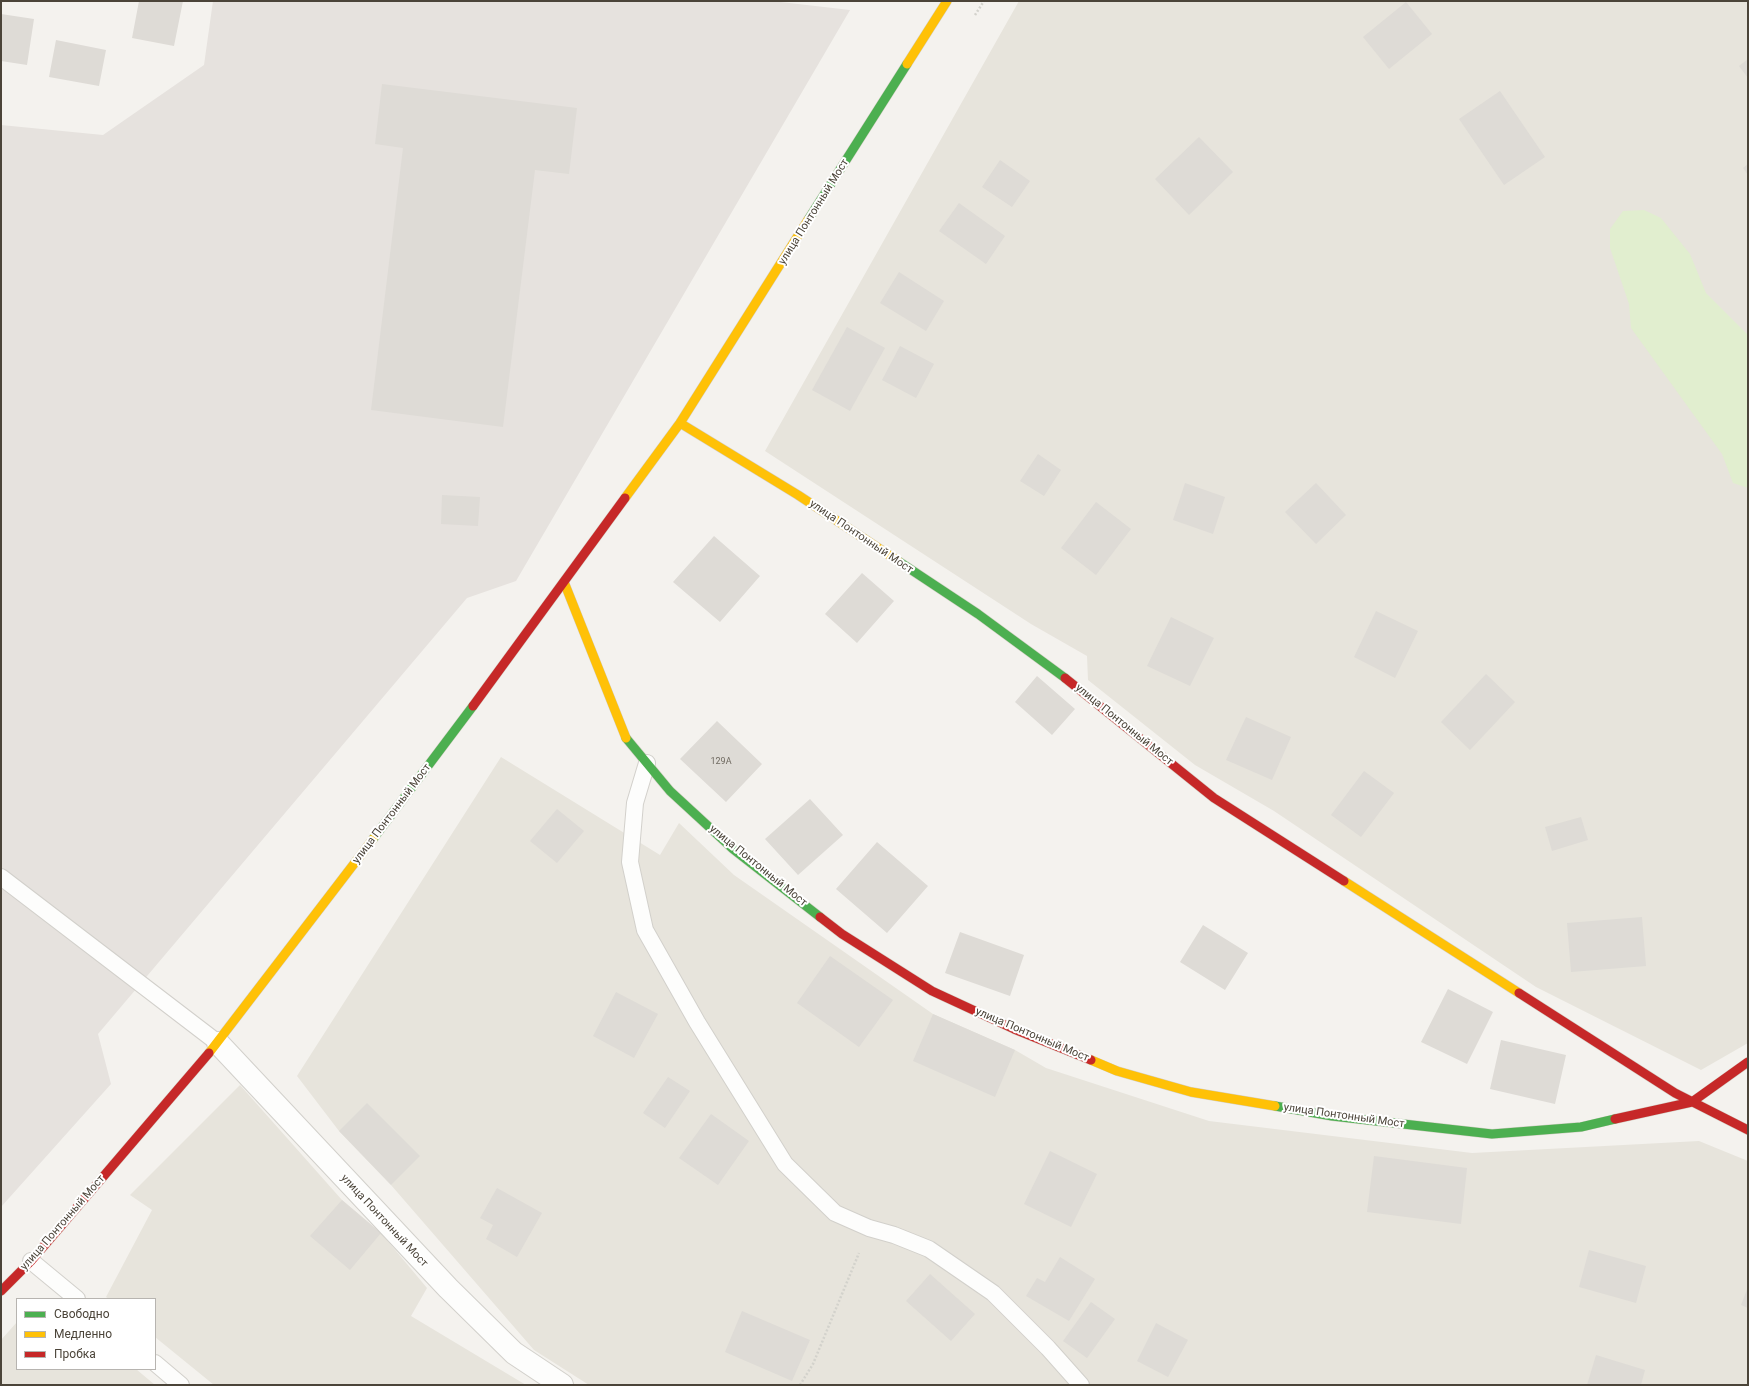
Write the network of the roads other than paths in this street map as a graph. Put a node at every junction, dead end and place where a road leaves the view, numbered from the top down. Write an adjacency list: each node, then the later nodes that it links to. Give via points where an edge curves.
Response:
1 (947, 1): 2 (street, улица Понтонный Мост)
2 (680, 423): 3 (street, улица Понтонный Мост); 8 (street, улица Понтонный Мост, via 798,495 978,614 1056,671 1214,798 1675,1094)
3 (564, 582): 4 (street, улица Понтонный Мост, via 624,736); 6 (street, улица Понтонный Мост, via 421,776)
4 (646, 762): 8 (street, улица Понтонный Мост, via 670,790 733,849 842,934 932,991 1014,1029 1117,1071 1191,1092 1324,1115 1492,1134 1581,1127); 16 (lane, via 635,803 630,862 645,930 697,1022 785,1164 835,1213 929,1249 993,1293)
5 (1, 877): 6 (lane)
6 (218, 1043): 10 (street, улица Понтонный Мост); 15 (street, улица Понтонный Мост, via 448,1288 514,1353)
7 (1748, 1062): 8 (street, улица Понтонный Мост)
8 (1692, 1102): 9 (street, улица Понтонный Мост)
9 (1748, 1130)
10 (31, 1261): 11 (street, улица Понтонный Мост); 12 (lane)
11 (1, 1291)
12 (76, 1298)
13 (156, 1364): 14 (lane)
14 (182, 1385)
15 (562, 1385)
16 (1081, 1385)

